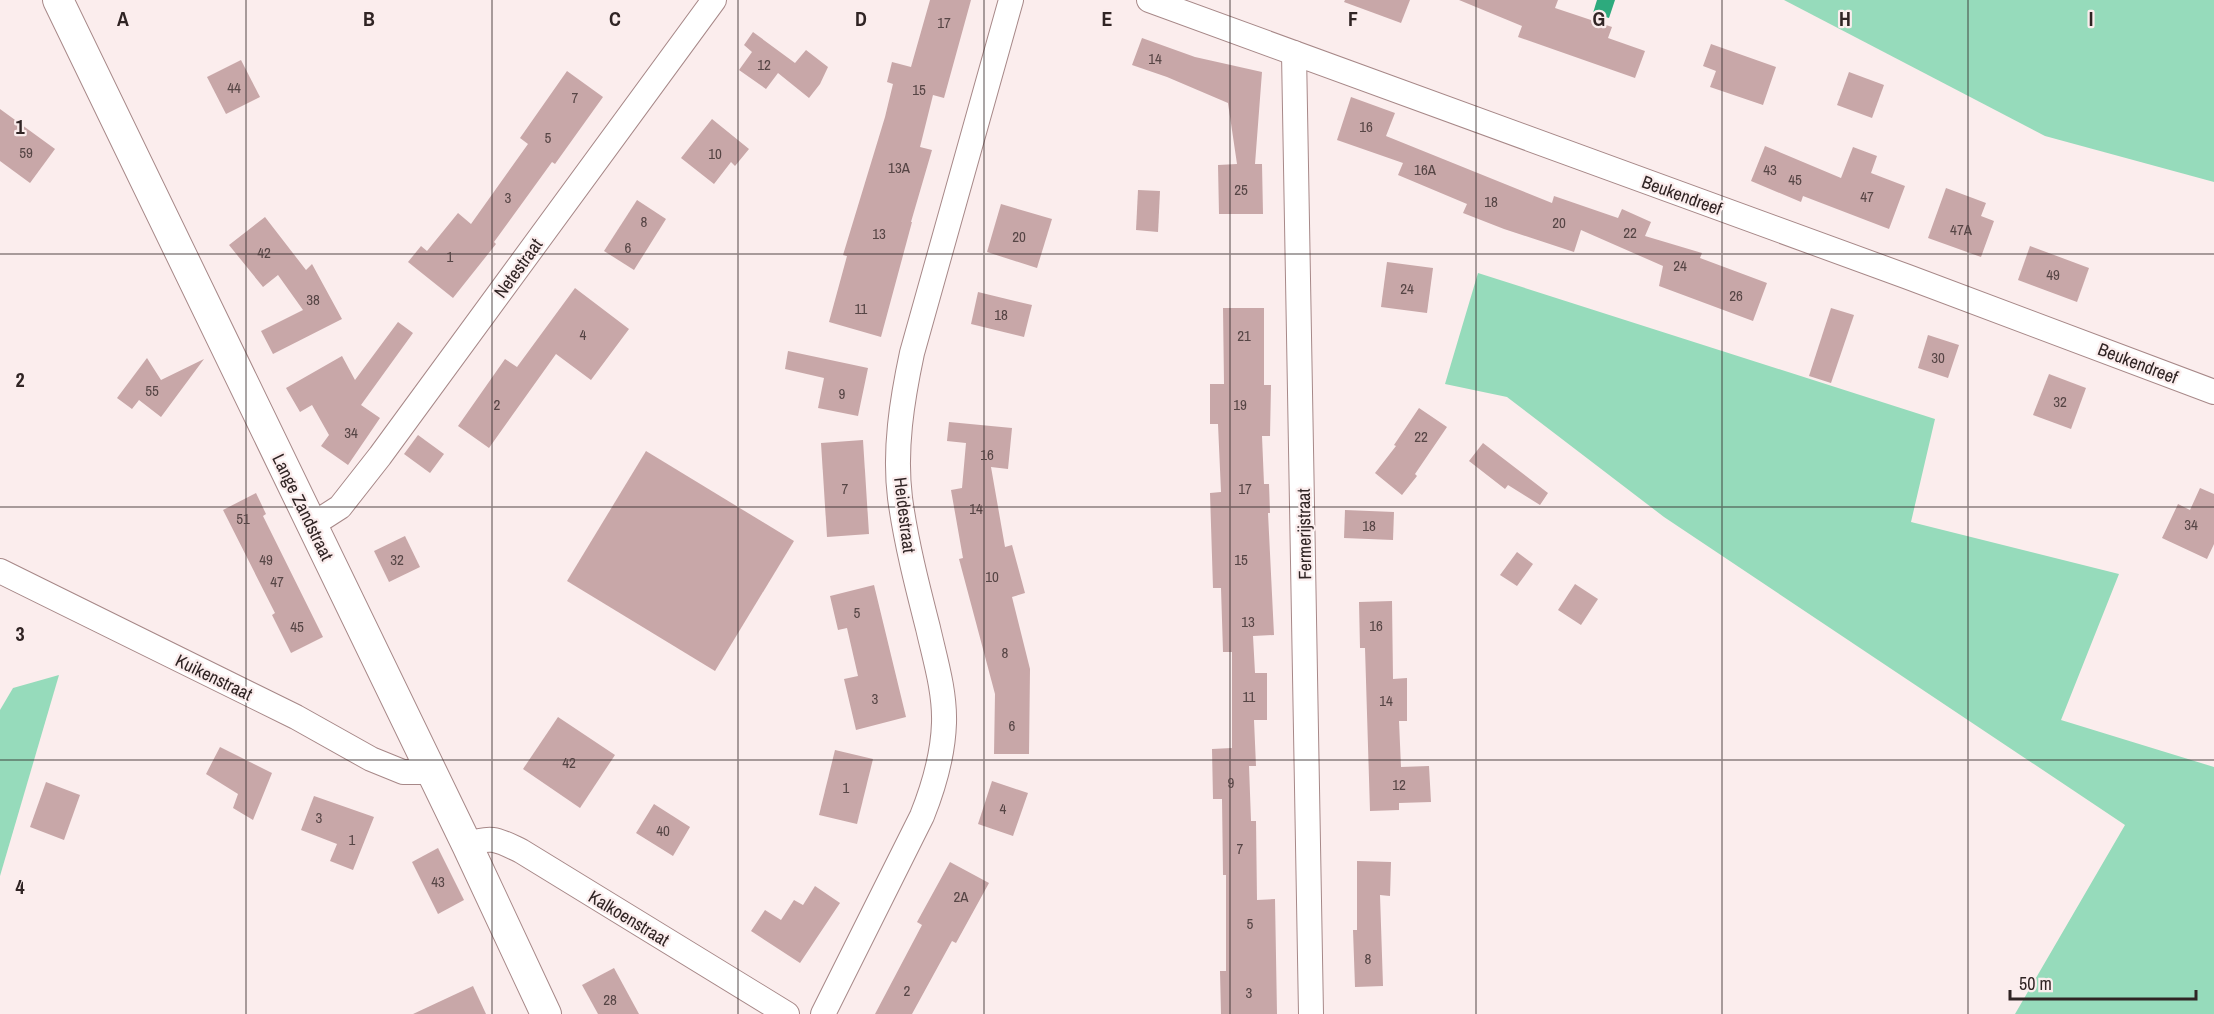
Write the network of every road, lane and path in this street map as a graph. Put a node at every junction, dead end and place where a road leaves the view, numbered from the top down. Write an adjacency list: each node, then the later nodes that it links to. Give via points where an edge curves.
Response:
1 (58, 0): 7 (street, Lange Zandstraat)
2 (714, 0): 7 (street, Netestraat, via 380,456 340,507)
3 (1011, 0): 13 (street, Heidestraat, via 912,353 899,439 900,496 909,552 942,692 940,760 922,816)
4 (1149, 0): 5 (street, Beukendreef)
5 (1294, 53): 6 (street, Beukendreef); 14 (street, Fermerijstraat)
6 (2214, 392)
7 (312, 525): 9 (street, Lange Zandstraat)
8 (0, 571): 9 (street, Kuikenstraat, via 296,717 371,759 403,772)
9 (429, 768): 10 (street, Lange Zandstraat)
10 (467, 845): 11 (street, Lange Zandstraat); 12 (street, Kalkoenstraat, via 493,838 521,851)
11 (546, 1014)
12 (787, 1014)
13 (823, 1014)
14 (1311, 1014)

